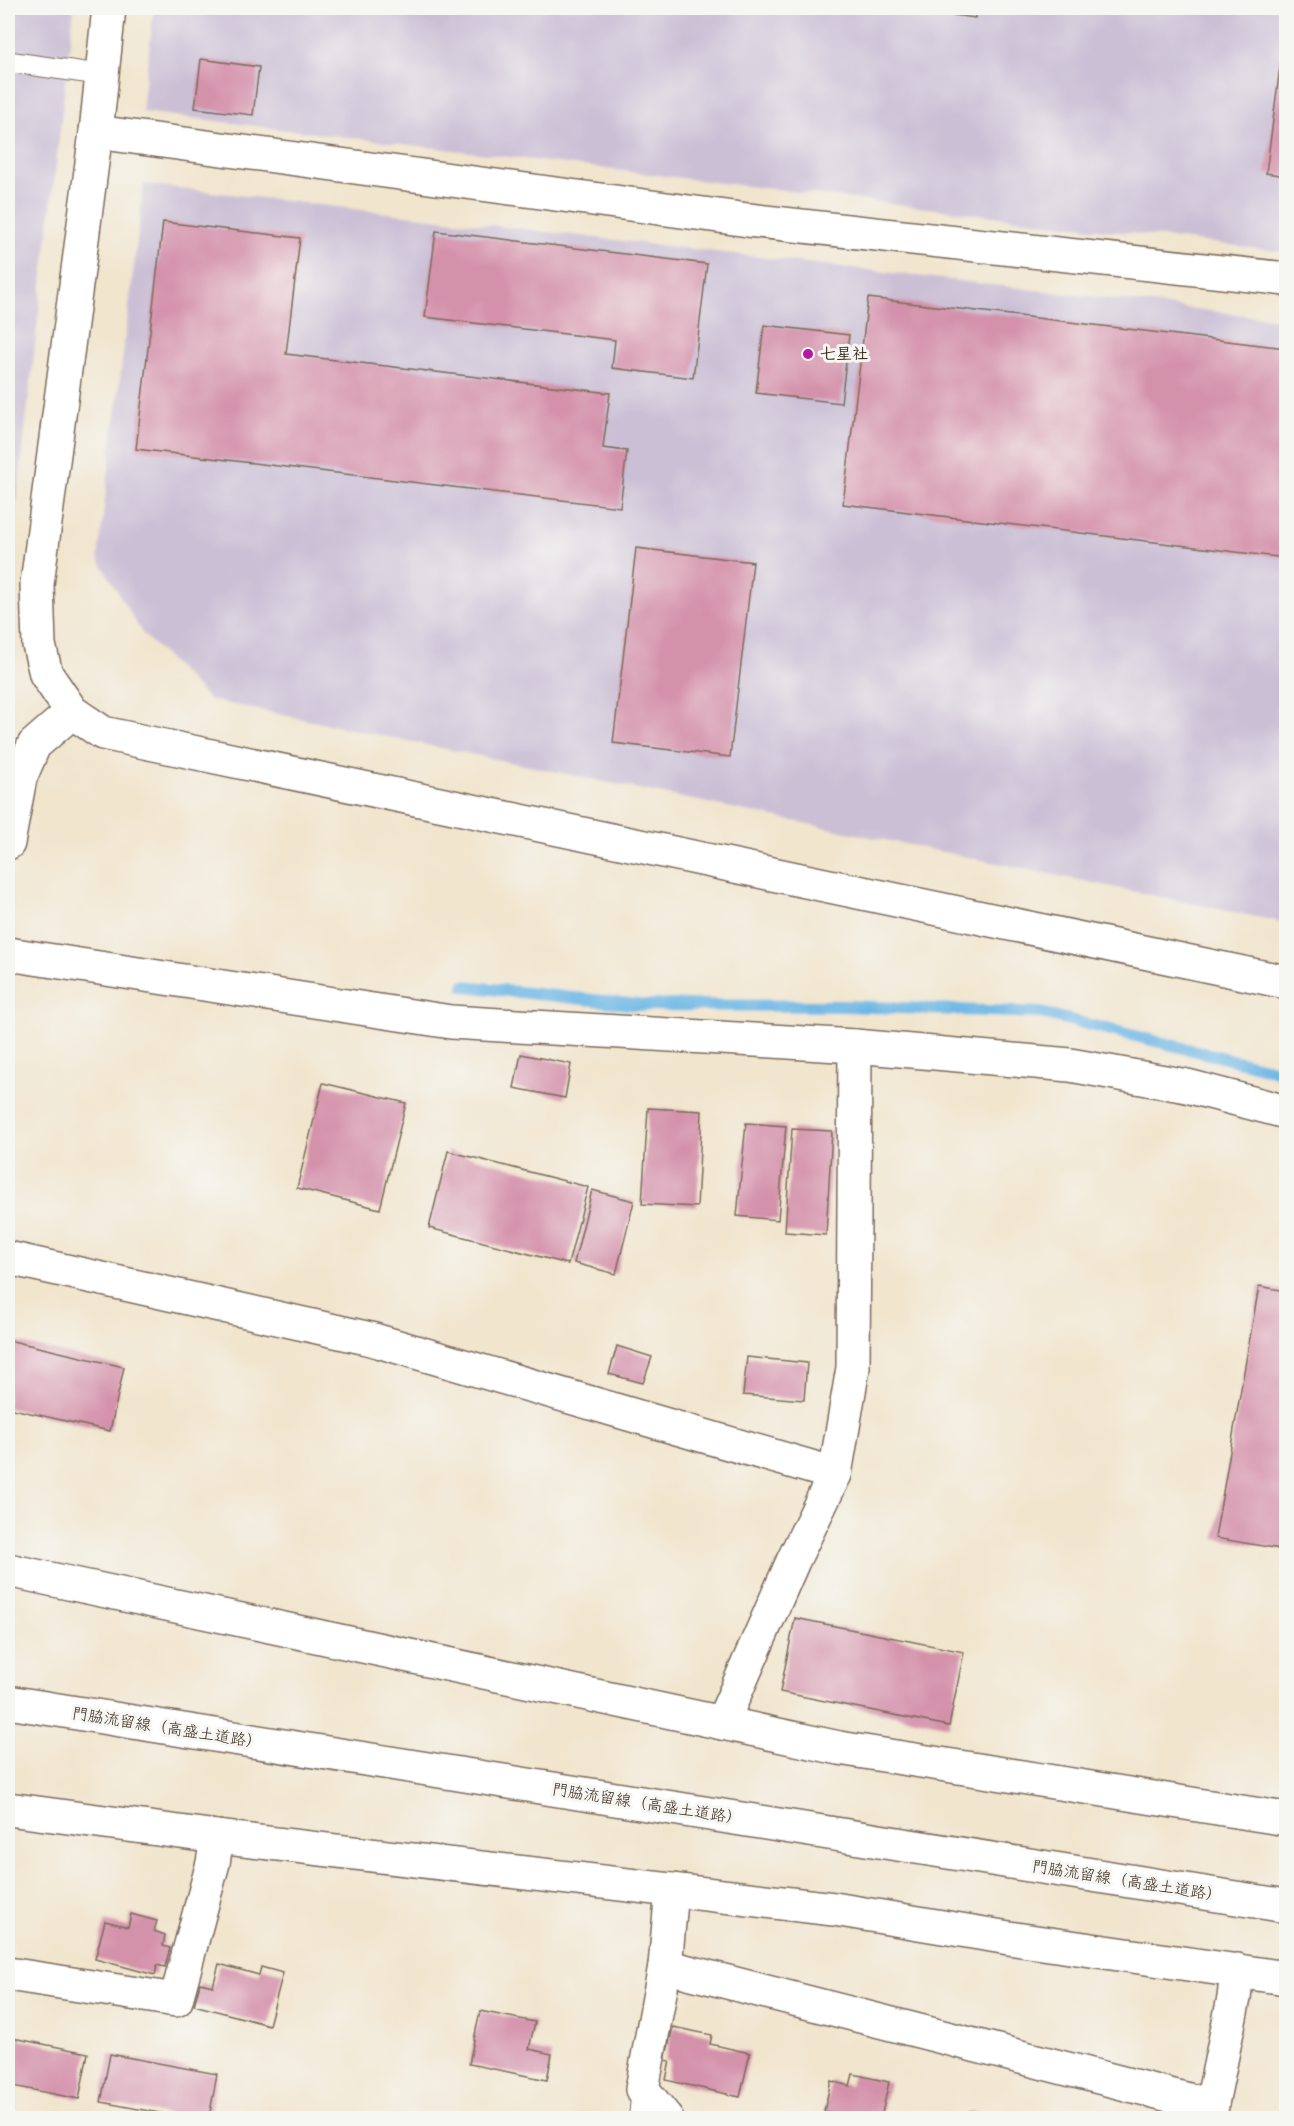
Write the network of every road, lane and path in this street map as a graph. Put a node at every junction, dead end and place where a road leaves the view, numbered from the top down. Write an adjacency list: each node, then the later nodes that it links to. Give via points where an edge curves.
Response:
1 (109, 8): 3 (street)
2 (11, 62): 3 (lane)
3 (102, 75): 4 (street)
4 (96, 132): 5 (street, via 748,220); 6 (street, via 37,584 39,645 46,674)
5 (1287, 279)
6 (72, 712): 7 (street, via 34,745 20,778); 9 (street, via 103,732 131,739)
7 (8, 843)
8 (8, 954): 10 (street, via 451,1022)
9 (1287, 982)
10 (855, 1046): 11 (street, via 1070,1065 1187,1086); 13 (street, via 853,1368)
11 (1287, 1112)
12 (8, 1258): 13 (street, via 371,1339)
13 (835, 1474): 16 (street)
14 (8, 1570): 16 (street)
15 (8, 1702): 21 (street, 門脇流留線（高盛土道路）)
16 (722, 1723): 18 (street, via 839,1748)
17 (8, 1809): 19 (street)
18 (1287, 1819)
19 (217, 1837): 20 (street); 24 (street, via 176,2000)
20 (672, 1890): 22 (street); 23 (street, via 834,1909)
21 (1287, 1906)
22 (665, 1966): 26 (street); 27 (street)
23 (1237, 1970): 25 (street); 27 (street)
24 (8, 1974)
25 (1287, 1978)
26 (640, 2104): 28 (street)
27 (1210, 2112)
28 (666, 2118)

